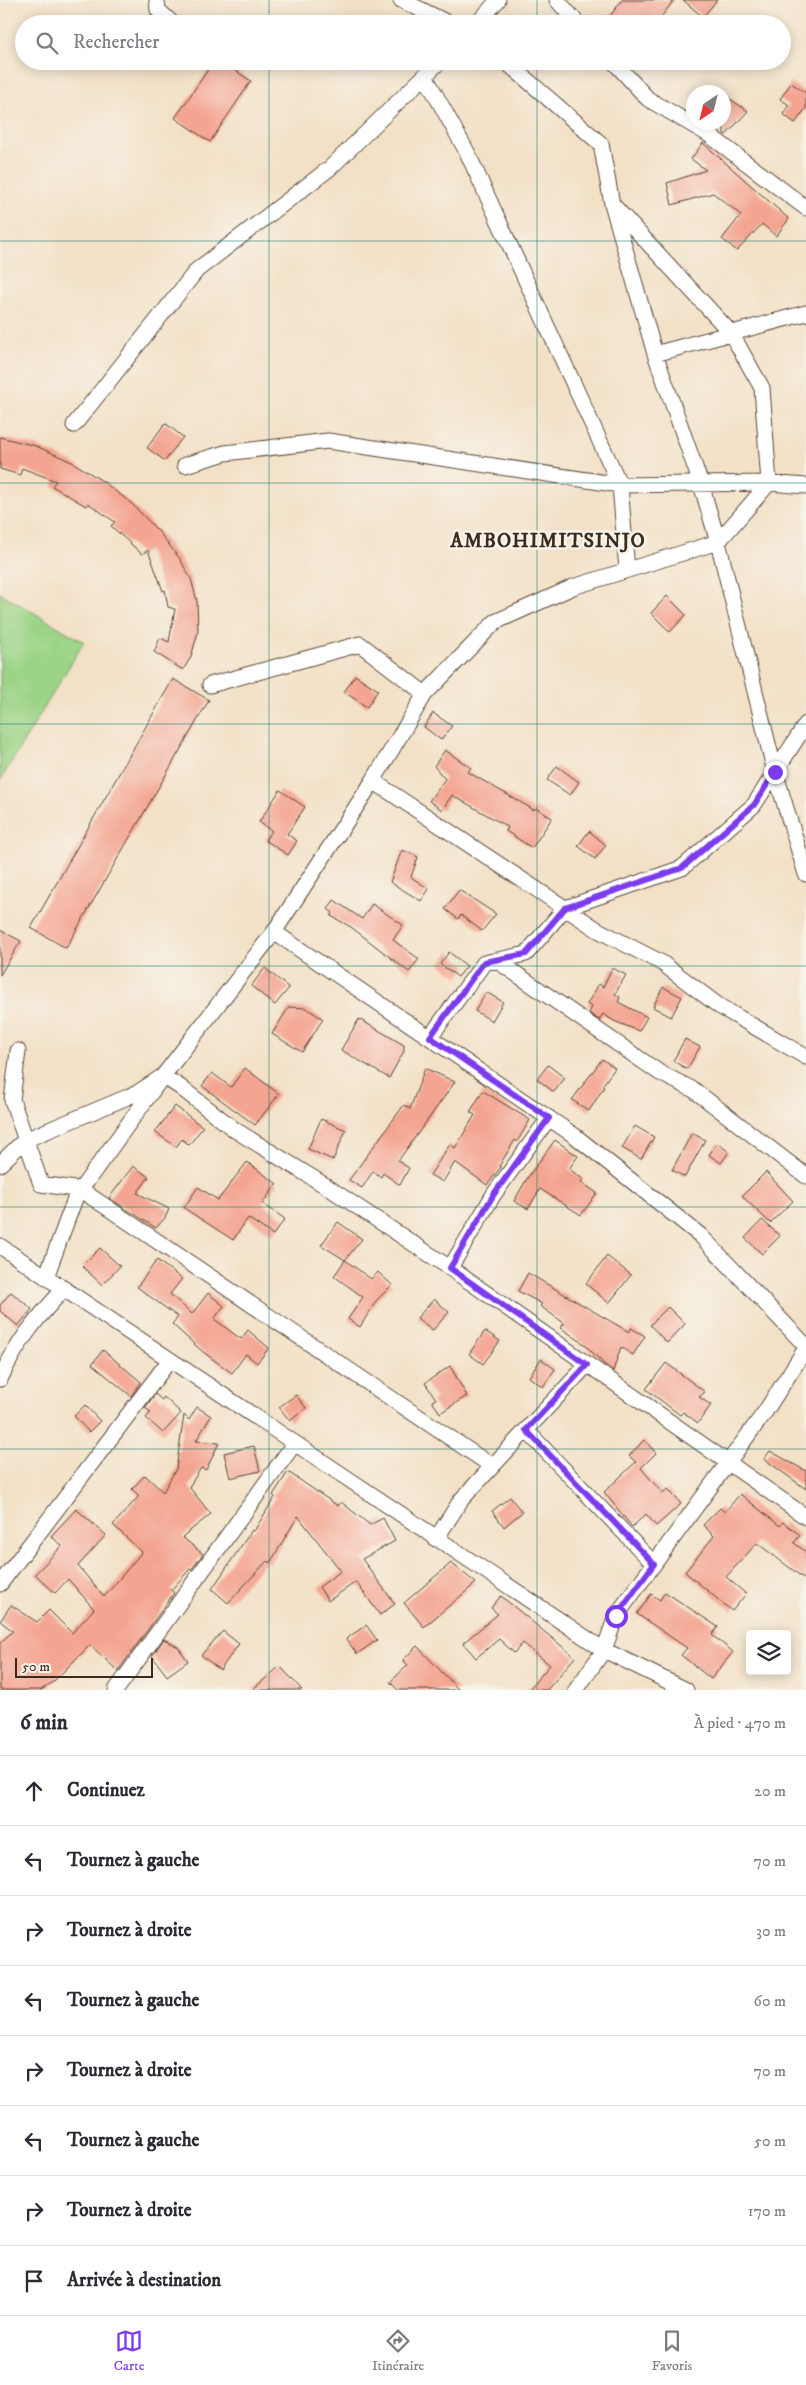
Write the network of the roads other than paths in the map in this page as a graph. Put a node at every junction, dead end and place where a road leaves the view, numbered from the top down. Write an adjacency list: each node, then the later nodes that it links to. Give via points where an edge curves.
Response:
1 (157, 0): 5 (street, via 158,10)
2 (401, 0): 6 (street)
3 (498, 0): 7 (street)
4 (556, 0): 8 (street)
5 (163, 15)
6 (432, 15)
7 (485, 15)
8 (570, 15)
9 (431, 70): 12 (street)
10 (515, 70): 13 (street, via 601,144)
11 (621, 70): 14 (street, via 648,99 708,134)
12 (425, 76): 18 (street, via 330,168 197,270); 22 (street, via 467,152)
13 (612, 204): 16 (street); 17 (street)
14 (806, 208)
15 (806, 312): 16 (street)
16 (731, 333): 17 (street); 20 (street, via 762,388)
17 (655, 354): 21 (street)
18 (74, 425)
19 (185, 465): 22 (street, via 224,454 328,441)
20 (769, 483): 21 (street); 23 (street); 24 (street)
21 (701, 484): 22 (street); 24 (street)
22 (620, 485): 25 (street)
23 (806, 486)
24 (718, 542): 25 (street); 29 (street)
25 (627, 570): 27 (street, via 573,587 495,622)
26 (210, 685): 27 (street, via 360,644)
27 (425, 694): 30 (street)
28 (806, 724): 29 (street)
29 (775, 772): 31 (street); 32 (street, via 754,805 682,868)
30 (373, 780): 32 (street); 33 (street)
31 (806, 874)
32 (565, 908): 34 (street, via 526,954); 37 (street, via 598,930 662,963 719,1006)
33 (274, 932): 35 (street); 38 (street)
34 (496, 960): 35 (street, via 484,962); 42 (street, via 660,1073 694,1090)
35 (430, 1037): 39 (street)
36 (18, 1051): 40 (street, via 12,1100)
37 (803, 1051)
38 (163, 1076): 40 (street, via 137,1093); 43 (street); 45 (street, via 235,1130)
39 (549, 1118): 45 (street, via 494,1194); 48 (street, via 701,1236)
40 (25, 1140): 41 (street); 43 (street, via 41,1184)
41 (0, 1164)
42 (806, 1176)
43 (81, 1190): 46 (street); 55 (street)
44 (0, 1246): 46 (street)
45 (450, 1268): 50 (street)
46 (46, 1277): 47 (street)
47 (64, 1288): 49 (street); 51 (street, via 30,1325)
48 (806, 1347): 54 (street)
49 (169, 1361): 53 (street); 59 (street)
50 (587, 1365): 52 (street); 54 (street)
51 (0, 1379)
52 (526, 1430): 55 (street); 58 (street)
53 (294, 1444): 57 (street); 61 (street)
54 (728, 1463): 56 (street); 58 (street)
55 (492, 1466): 57 (street, via 461,1500)
56 (806, 1517)
57 (436, 1539): 60 (street)
58 (654, 1564): 60 (street, via 616,1616)
59 (0, 1584)
60 (604, 1650): 62 (street); 63 (street)
61 (116, 1690)
62 (576, 1690)
63 (686, 1690)

